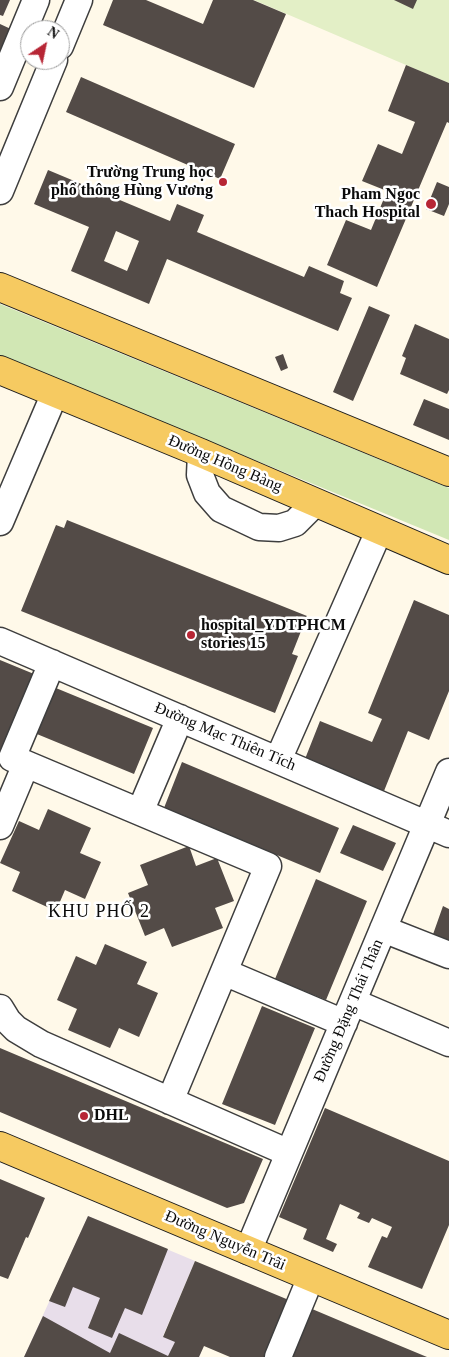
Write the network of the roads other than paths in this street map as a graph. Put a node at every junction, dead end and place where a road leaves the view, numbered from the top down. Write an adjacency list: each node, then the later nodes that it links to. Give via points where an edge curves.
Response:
1 (36, 0): 5 (street)
2 (79, 0): 3 (street)
3 (70, 22)
4 (50, 70): 6 (street)
5 (0, 87)
6 (0, 191)
7 (0, 288): 11 (main road)
8 (0, 370): 9 (main road, Đường Hồng Bàng)
9 (55, 393): 10 (main road, Đường Hồng Bàng); 13 (street)
10 (201, 453): 12 (main road, Đường Hồng Bàng); 12 (street, via 200,475 206,493 221,508 259,527 279,528 295,523)
11 (449, 472)
12 (315, 503): 14 (main road, Đường Hồng Bàng)
13 (0, 522)
14 (378, 530): 15 (main road, Đường Hồng Bàng); 19 (street)
15 (449, 560)
16 (0, 641): 17 (street, Đường Mạc Thiên Tích)
17 (52, 663): 18 (street, Đường Mạc Thiên Tích); 20 (street, via 12,758)
18 (180, 718): 19 (street, Đường Mạc Thiên Tích); 22 (street)
19 (278, 760): 24 (street, Đường Mạc Thiên Tích)
20 (26, 764): 22 (street); 23 (street)
21 (449, 772): 24 (street, Đường Đặng Thái Thân)
22 (140, 812): 27 (street, via 268,866)
23 (0, 826)
24 (438, 829): 25 (street, Đường Đặng Thái Thân)
25 (383, 929): 26 (street); 29 (street, Đường Đặng Thái Thân)
26 (449, 955)
27 (224, 972): 29 (street); 31 (street)
28 (0, 1008): 31 (street, via 8,1021 24,1035)
29 (348, 1012): 30 (street); 33 (street, Đường Đặng Thái Thân)
30 (449, 1043)
31 (170, 1100): 33 (street)
32 (0, 1146): 34 (main road, Đường Nguyễn Trãi)
33 (289, 1154): 34 (street, Đường Đặng Thái Thân)
34 (248, 1250): 35 (main road, Đường Nguyễn Trãi)
35 (311, 1277): 36 (main road, Đường Nguyễn Trãi); 37 (street)
36 (449, 1335)
37 (278, 1357)

